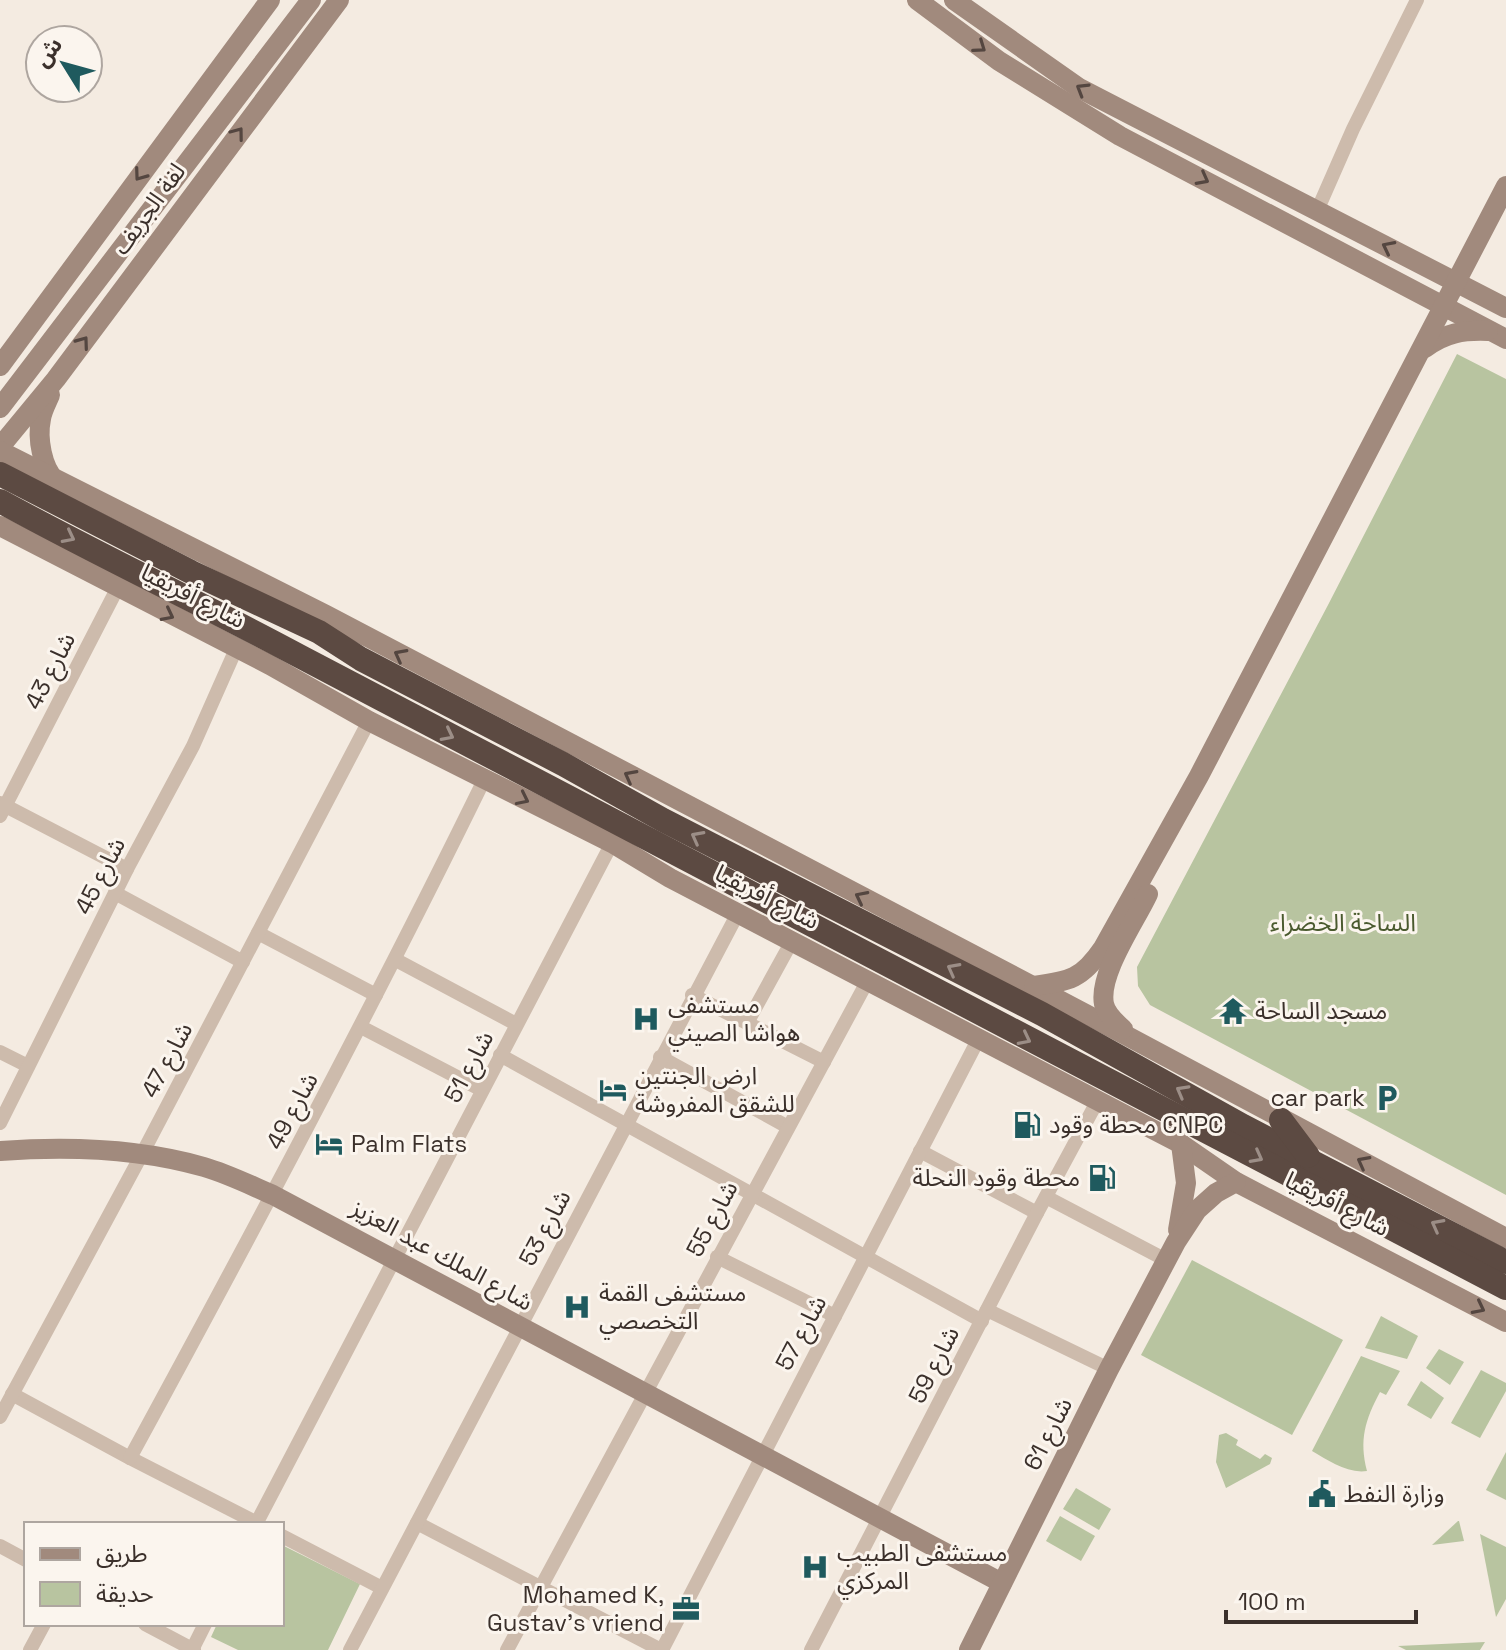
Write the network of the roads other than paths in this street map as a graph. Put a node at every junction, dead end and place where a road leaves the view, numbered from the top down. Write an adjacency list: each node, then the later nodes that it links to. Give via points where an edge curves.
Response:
1 (270, 0): 16 (street, one-way to 16)
2 (311, 0): 18 (street)
3 (339, 0): 17 (street, لفة الجريف, one-way to 3)
4 (954, 0): 7 (street, one-way to 4, via 1069,81)
5 (1417, 0): 10 (street)
6 (921, 1): 8 (street, one-way to 8, via 1011,69)
7 (1131, 117): 8 (street); 10 (street)
8 (1120, 136): 12 (street, one-way to 12)
9 (1506, 186): 11 (street)
10 (1317, 211): 11 (street, one-way to 10)
11 (1457, 282): 12 (street); 13 (street)
12 (1444, 307): 14 (street); 15 (street)
13 (1506, 308)
14 (1498, 335): 15 (street, via 1460,331)
15 (1421, 350): 36 (street)
16 (0, 366)
17 (56, 379): 19 (street, لفة الجريف); 21 (street, via 41,420 41,442 47,468)
18 (0, 408)
19 (0, 449): 21 (street, شارع أفريقيا)
20 (0, 474): 26 (highway, شارع أفريقيا)
21 (59, 483): 25 (street, شارع أفريقيا)
22 (0, 501): 28 (highway, شارع أفريقيا, one-way to 28)
23 (0, 526): 24 (street, شارع أفريقيا)
24 (117, 589): 27 (street, شارع أفريقيا, one-way to 27); 34 (street, شارع 43)
25 (300, 602): 26 (highway); 37 (street, شارع أفريقيا, one-way to 25)
26 (319, 632): 31 (highway, شارع أفريقيا)
27 (236, 649): 29 (street, شارع أفريقيا); 38 (street, شارع 45, via 193,746)
28 (302, 657): 29 (highway); 33 (highway, شارع أفريقيا, one-way to 33)
29 (270, 665): 30 (street, شارع أفريقيا)
30 (369, 721): 32 (street, شارع أفريقيا); 42 (street, شارع 47)
31 (563, 764): 33 (highway); 39 (highway, شارع أفريقيا, one-way to 31)
32 (484, 780): 35 (street, شارع أفريقيا, one-way to 35); 44 (street, شارع 49)
33 (552, 789): 82 (highway, شارع أفريقيا, one-way to 82)
34 (2, 808): 38 (street)
35 (612, 843): 41 (street, شارع أفريقيا); 51 (street, شارع 51)
36 (1162, 844): 47 (street, via 1094,961 1068,981); 54 (street, via 1155,878 1105,986 1104,1004 1112,1019)
37 (796, 864): 39 (highway); 47 (street, شارع أفريقيا, one-way to 37)
38 (127, 869): 40 (street, شارع 45)
39 (774, 878): 70 (highway, شارع أفريقيا, one-way to 39)
40 (115, 893): 45 (street); 59 (street, شارع 45)
41 (738, 913): 43 (street, شارع أفريقيا); 49 (street, شارع 53)
42 (258, 933): 45 (street, شارع 47); 48 (street)
43 (792, 941): 46 (street, شارع أفريقيا); 50 (street)
44 (396, 960): 48 (street, شارع 49); 51 (street)
45 (243, 962): 69 (street, شارع 47)
46 (868, 980): 53 (street, شارع أفريقيا); 58 (street, شارع 55)
47 (1034, 986): 54 (street, شارع أفريقيا)
48 (376, 995): 52 (street, شارع 49)
49 (692, 995): 50 (street); 57 (street, شارع 53)
50 (747, 1023): 58 (street)
51 (516, 1024): 56 (street, شارع 51)
52 (361, 1027): 60 (street); 73 (street, شارع 49)
53 (979, 1038): 61 (street, شارع أفريقيا); 68 (street, شارع 57)
54 (1135, 1041): 63 (street, شارع أفريقيا)
55 (0, 1052): 59 (street)
56 (500, 1055): 60 (street, شارع 51); 64 (street)
57 (660, 1057): 64 (street, شارع 53); 65 (street)
58 (824, 1062): 65 (street, شارع 55)
59 (28, 1066): 62 (street, شارع 45)
60 (482, 1090): 78 (street, شارع 51)
61 (1098, 1100): 66 (street, شارع أفريقيا); 74 (street, شارع 59)
62 (1, 1116)
63 (1281, 1120): 70 (highway); 76 (street, شارع أفريقيا, one-way to 63)
64 (624, 1125): 72 (street); 86 (street, شارع 53)
65 (788, 1127): 72 (street, شارع 55)
66 (1181, 1144): 71 (street, شارع أفريقيا); 77 (street, via 1186,1183)
67 (0, 1151): 69 (street, شارع الملك عبد العزيز, via 88,1148)
68 (920, 1151): 75 (street); 80 (street, شارع 57)
69 (142, 1154): 73 (street, شارع الملك عبد العزيز, via 204,1167); 89 (street, شارع 47)
70 (1312, 1161): 81 (highway, شارع أفريقيا, one-way to 70)
71 (1236, 1182): 77 (street, via 1197,1210); 85 (street, شارع أفريقيا, one-way to 85)
72 (751, 1194): 79 (street, شارع 55); 80 (street)
73 (273, 1195): 78 (street, شارع الملك عبد العزيز); 92 (street, شارع 49)
74 (1046, 1197): 75 (street, شارع 59); 77 (street)
75 (1037, 1213): 84 (street, شارع 59)
76 (1506, 1238)
77 (1171, 1251): 87 (street, شارع 61)
78 (395, 1257): 86 (street, شارع الملك عبد العزيز); 95 (street, شارع 51)
79 (717, 1257): 83 (street); 88 (street, شارع 55)
80 (866, 1257): 83 (street, شارع 57); 84 (street)
81 (1506, 1262)
82 (1506, 1288)
83 (835, 1316): 91 (street, شارع 57)
84 (984, 1316): 87 (street); 93 (street, شارع 59)
85 (1506, 1322)
86 (519, 1327): 88 (street, شارع الملك عبد العزيز); 96 (street, شارع 53)
87 (1109, 1369): 100 (street, شارع 61)
88 (644, 1393): 91 (street, شارع الملك عبد العزيز); 101 (street, شارع 55)
89 (12, 1394): 90 (street, شارع 47); 92 (street)
90 (0, 1417)
91 (761, 1456): 93 (street, شارع الملك عبد العزيز); 110 (street, شارع 57)
92 (130, 1458): 94 (street)
93 (879, 1519): 100 (street, شارع الملك عبد العزيز); 111 (street, شارع 59)
94 (253, 1522)
95 (258, 1522)
96 (417, 1523): 101 (street); 102 (street, شارع 53)
97 (284, 1537): 102 (street)
98 (0, 1546): 99 (street)
99 (24, 1559)
100 (1002, 1583): 112 (street, شارع 61)
101 (541, 1586): 109 (street, شارع 55); 110 (street)
102 (382, 1588): 108 (street, شارع 53)
103 (43, 1626): 106 (street)
104 (149, 1626): 107 (street)
105 (204, 1626): 107 (street)
106 (30, 1650)
107 (193, 1650)
108 (350, 1650)
109 (507, 1650)
110 (662, 1650)
111 (811, 1650)
112 (969, 1650)

